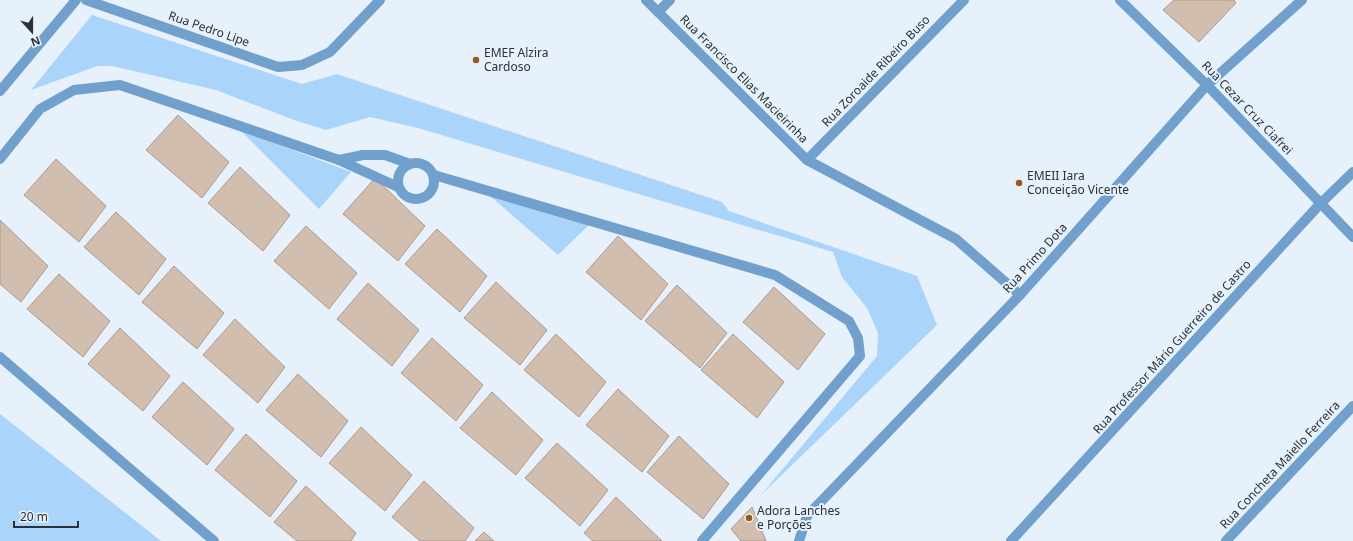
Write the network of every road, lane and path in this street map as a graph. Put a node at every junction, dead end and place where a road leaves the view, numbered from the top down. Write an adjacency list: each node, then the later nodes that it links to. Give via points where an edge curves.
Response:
1 (76, 0): 11 (street)
2 (86, 0): 3 (street, Rua Pedro Lipe, via 278,67 302,65 330,52)
3 (380, 0)
4 (646, 0): 9 (street, Rua Francisco Elias Macieirinha)
5 (670, 0): 9 (street)
6 (964, 0): 14 (street, Rua Zoroaide Ribeiro Buso)
7 (1120, 0): 10 (street, Rua Cezar Cruz Ciafrei)
8 (1302, 0): 10 (street, Rua Primo Dota)
9 (658, 12): 14 (street, Rua Francisco Elias Macieirinha)
10 (1207, 85): 19 (street, Rua Cezar Cruz Ciafrei); 21 (street, Rua Primo Dota)
11 (0, 91)
12 (0, 159): 13 (street, via 40,110 74,90 120,85)
13 (339, 160): 15 (street, via 363,155 385,155); 18 (street)
14 (807, 160): 21 (street, Rua Francisco Elias Macieirinha, via 956,239)
15 (410, 164): 17 (street, via 424,164); 18 (street, via 400,173)
16 (1353, 172): 19 (street, Rua Professor Mário Guerreiro de Castro)
17 (434, 175): 18 (street, via 433,189 422,198 408,197); 25 (street, via 775,274 848,321 858,338 860,356)
18 (398, 187)
19 (1320, 204): 20 (street, Rua Cezar Cruz Ciafrei); 27 (street, Rua Professor Mário Guerreiro de Castro)
20 (1353, 238)
21 (1020, 295): 26 (street, Rua Primo Dota, via 807,516)
22 (0, 357): 24 (street)
23 (1353, 406): 28 (street, Rua Concheta Maiello Ferreira)
24 (214, 541)
25 (702, 541)
26 (799, 541)
27 (1011, 541)
28 (1226, 541)

